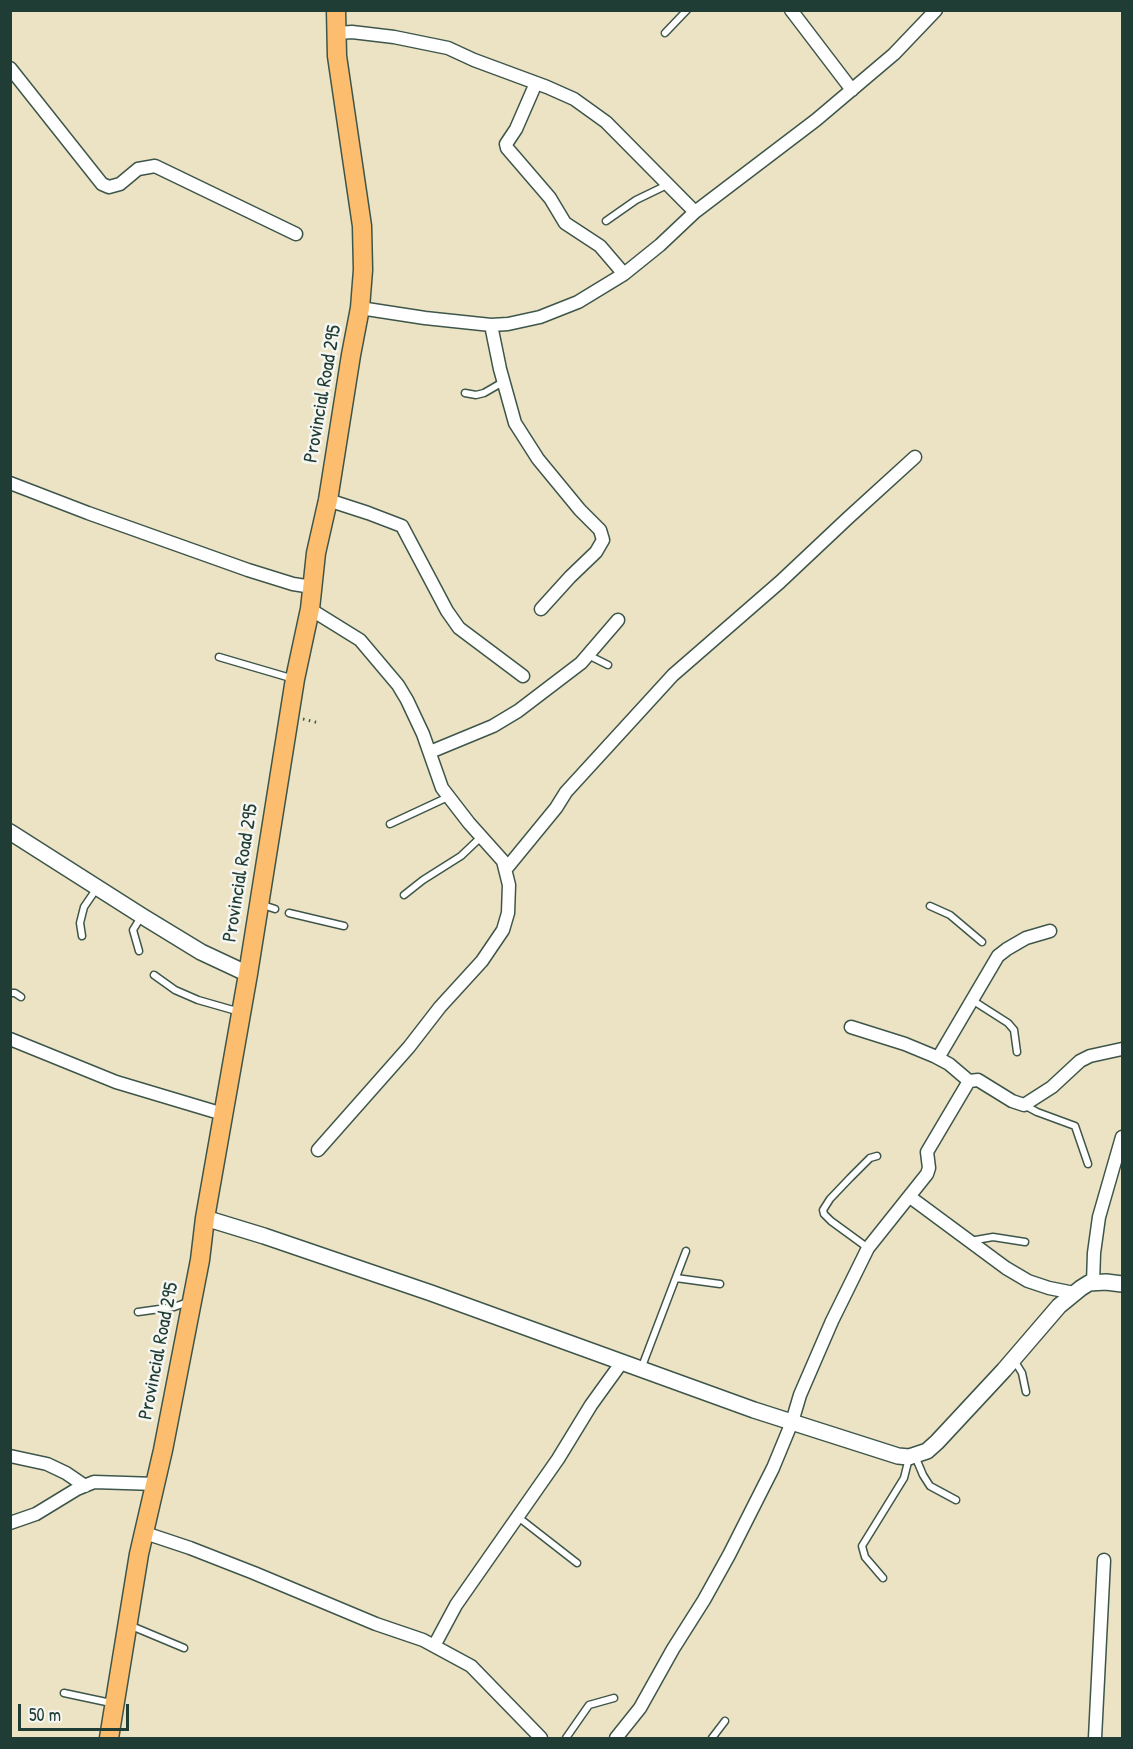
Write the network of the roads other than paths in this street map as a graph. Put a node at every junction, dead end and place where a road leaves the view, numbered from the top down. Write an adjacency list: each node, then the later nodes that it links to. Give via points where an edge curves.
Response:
1 (336, 10): 5 (main road, Provincial Road 295)
2 (687, 10): 6 (lane)
3 (791, 10): 9 (street)
4 (936, 10): 9 (street)
5 (337, 33): 8 (street, via 394,37 448,48); 15 (main road, Provincial Road 295, via 362,226)
6 (665, 33)
7 (10, 68): 13 (street, via 102,184 120,184 138,169 155,166)
8 (536, 83): 10 (street, via 574,99 606,122); 14 (street, via 507,148 550,198 565,223 600,246)
9 (852, 90): 11 (street)
10 (667, 185): 11 (street); 12 (lane)
11 (695, 212): 14 (street)
12 (606, 221)
13 (296, 234)
14 (624, 274): 16 (street, via 578,302 540,317)
15 (360, 308): 16 (street); 21 (main road, Provincial Road 295)
16 (491, 325): 17 (street)
17 (504, 381): 18 (lane, via 484,393); 24 (street, via 515,423 538,459 600,530 603,540 597,552)
18 (465, 393)
19 (915, 457): 36 (street, via 673,675 566,792)
20 (10, 483): 22 (street, via 248,570)
21 (328, 500): 22 (main road, Provincial Road 295); 29 (street, via 402,526 459,628)
22 (312, 587): 23 (main road, Provincial Road 295)
23 (310, 609): 30 (main road, Provincial Road 295); 31 (street, via 360,639 398,685)
24 (541, 609)
25 (618, 620): 26 (street)
26 (588, 655): 28 (lane); 31 (street, via 518,711 493,726)
27 (219, 657): 30 (lane)
28 (608, 665)
29 (523, 676)
30 (295, 679): 47 (main road, Provincial Road 295, via 267,907)
31 (430, 752): 32 (street)
32 (448, 796): 33 (lane); 35 (street)
33 (390, 824)
34 (10, 831): 37 (street)
35 (482, 837): 36 (street); 38 (lane)
36 (506, 869): 62 (street, via 508,913 503,930 482,961)
37 (97, 887): 41 (street); 44 (lane, via 84,907)
38 (404, 895)
39 (930, 906): 45 (lane, via 950,915)
40 (289, 913): 42 (lane)
41 (142, 916): 46 (lane, via 133,930); 47 (street, via 201,952)
42 (344, 926)
43 (1050, 931): 51 (street, via 994,953)
44 (82, 936)
45 (982, 942)
46 (139, 951)
47 (248, 974): 52 (main road, Provincial Road 295)
48 (154, 975): 52 (lane, via 198,1000)
49 (10, 993): 50 (lane)
50 (21, 997)
51 (971, 1000): 56 (lane, via 1008,1023 1014,1030); 57 (street)
52 (241, 1012): 60 (main road, Provincial Road 295)
53 (851, 1027): 57 (street)
54 (10, 1039): 60 (street, via 116,1082)
55 (1122, 1049): 59 (street, via 1080,1061 1052,1087)
56 (1017, 1052)
57 (938, 1058): 58 (street)
58 (969, 1081): 59 (street, via 978,1080); 65 (street, via 927,1152 927,1174)
59 (1024, 1105): 64 (lane, via 1075,1126)
60 (223, 1114): 66 (main road, Provincial Road 295)
61 (1122, 1137): 72 (street, via 1099,1218)
62 (318, 1150)
63 (877, 1156): 69 (lane, via 850,1178 823,1210 831,1221)
64 (1088, 1164)
65 (910, 1197): 67 (street); 69 (street)
66 (205, 1218): 76 (main road, Provincial Road 295); 79 (street)
67 (969, 1241): 68 (lane, via 993,1237); 75 (street, via 1028,1281)
68 (1026, 1242)
69 (868, 1248): 82 (street, via 832,1321)
70 (686, 1251): 71 (lane)
71 (676, 1278): 73 (lane); 80 (lane)
72 (1093, 1283): 74 (street); 75 (street)
73 (720, 1284)
74 (1122, 1284)
75 (1074, 1293): 78 (street)
76 (192, 1301): 77 (lane); 85 (main road, Provincial Road 295)
77 (138, 1312)
78 (1014, 1359): 81 (lane); 84 (street, via 937,1442)
79 (622, 1362): 80 (street); 88 (street)
80 (641, 1369): 82 (street)
81 (1026, 1392)
82 (792, 1422): 84 (street, via 898,1456); 104 (street, via 773,1468 704,1599 640,1707)
83 (10, 1456): 86 (street, via 46,1464)
84 (912, 1456): 87 (lane, via 930,1486); 93 (lane, via 862,1546)
85 (156, 1484): 86 (street, via 94,1482); 90 (main road, Provincial Road 295)
86 (85, 1486): 89 (street, via 36,1514)
87 (956, 1500)
88 (517, 1517): 92 (lane); 96 (street, via 456,1605)
89 (10, 1523)
90 (145, 1533): 94 (main road, Provincial Road 295); 96 (street)
91 (1104, 1560): 106 (street)
92 (577, 1563)
93 (883, 1578)
94 (128, 1625): 95 (lane); 99 (main road, Provincial Road 295)
95 (184, 1647)
96 (434, 1647): 102 (street, via 471,1666)
97 (64, 1693): 99 (lane)
98 (614, 1698): 103 (lane, via 589,1705)
99 (115, 1704): 101 (main road, Provincial Road 295)
100 (725, 1721): 105 (lane)
101 (109, 1738)
102 (541, 1738)
103 (566, 1738)
104 (616, 1738)
105 (712, 1738)
106 (1095, 1738)

